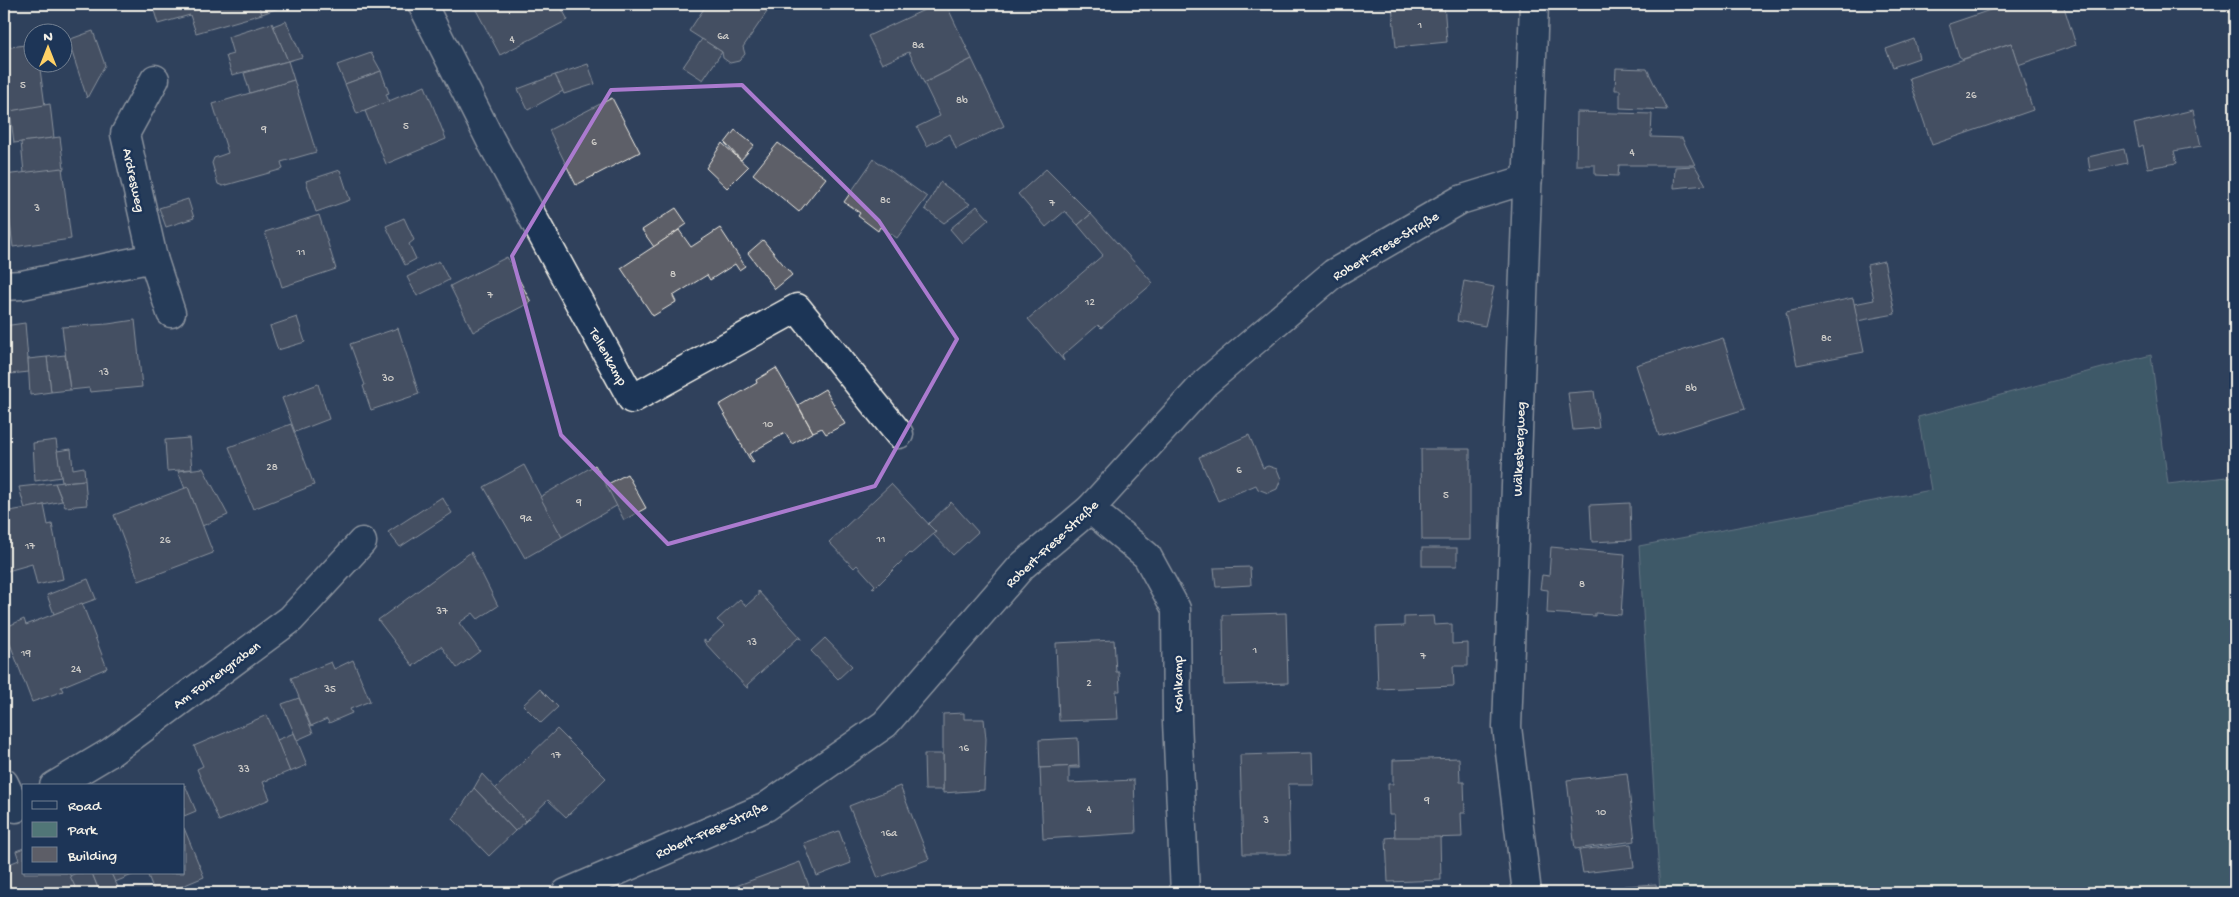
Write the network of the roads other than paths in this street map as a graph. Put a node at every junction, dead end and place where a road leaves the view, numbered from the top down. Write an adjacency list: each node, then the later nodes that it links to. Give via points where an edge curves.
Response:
1 (422, 4): 8 (street, Tellenkamp, via 491,140 632,399 797,308)
2 (1534, 4): 4 (street, Wälkesbergweg)
3 (155, 79): 5 (street, Ardresweg, via 125,134)
4 (1528, 179): 9 (street, Robert-Frese-Straße, via 1460,200 1334,273 1205,383); 16 (street, Wälkesbergweg, via 1507,727)
5 (152, 258): 6 (street); 7 (street, Ardresweg)
6 (4, 286)
7 (171, 313)
8 (899, 434)
9 (1090, 509): 14 (street, Robert-Frese-Straße, via 1022,566 885,724 766,807); 15 (street, Kohlkamp, via 1147,556 1176,609 1177,721)
10 (362, 542): 12 (street, Am Fohrengraben, via 291,620 111,752)
11 (4, 784): 13 (street)
12 (57, 784)
13 (15, 808)
14 (566, 893)
15 (1185, 893)
16 (1527, 893)

